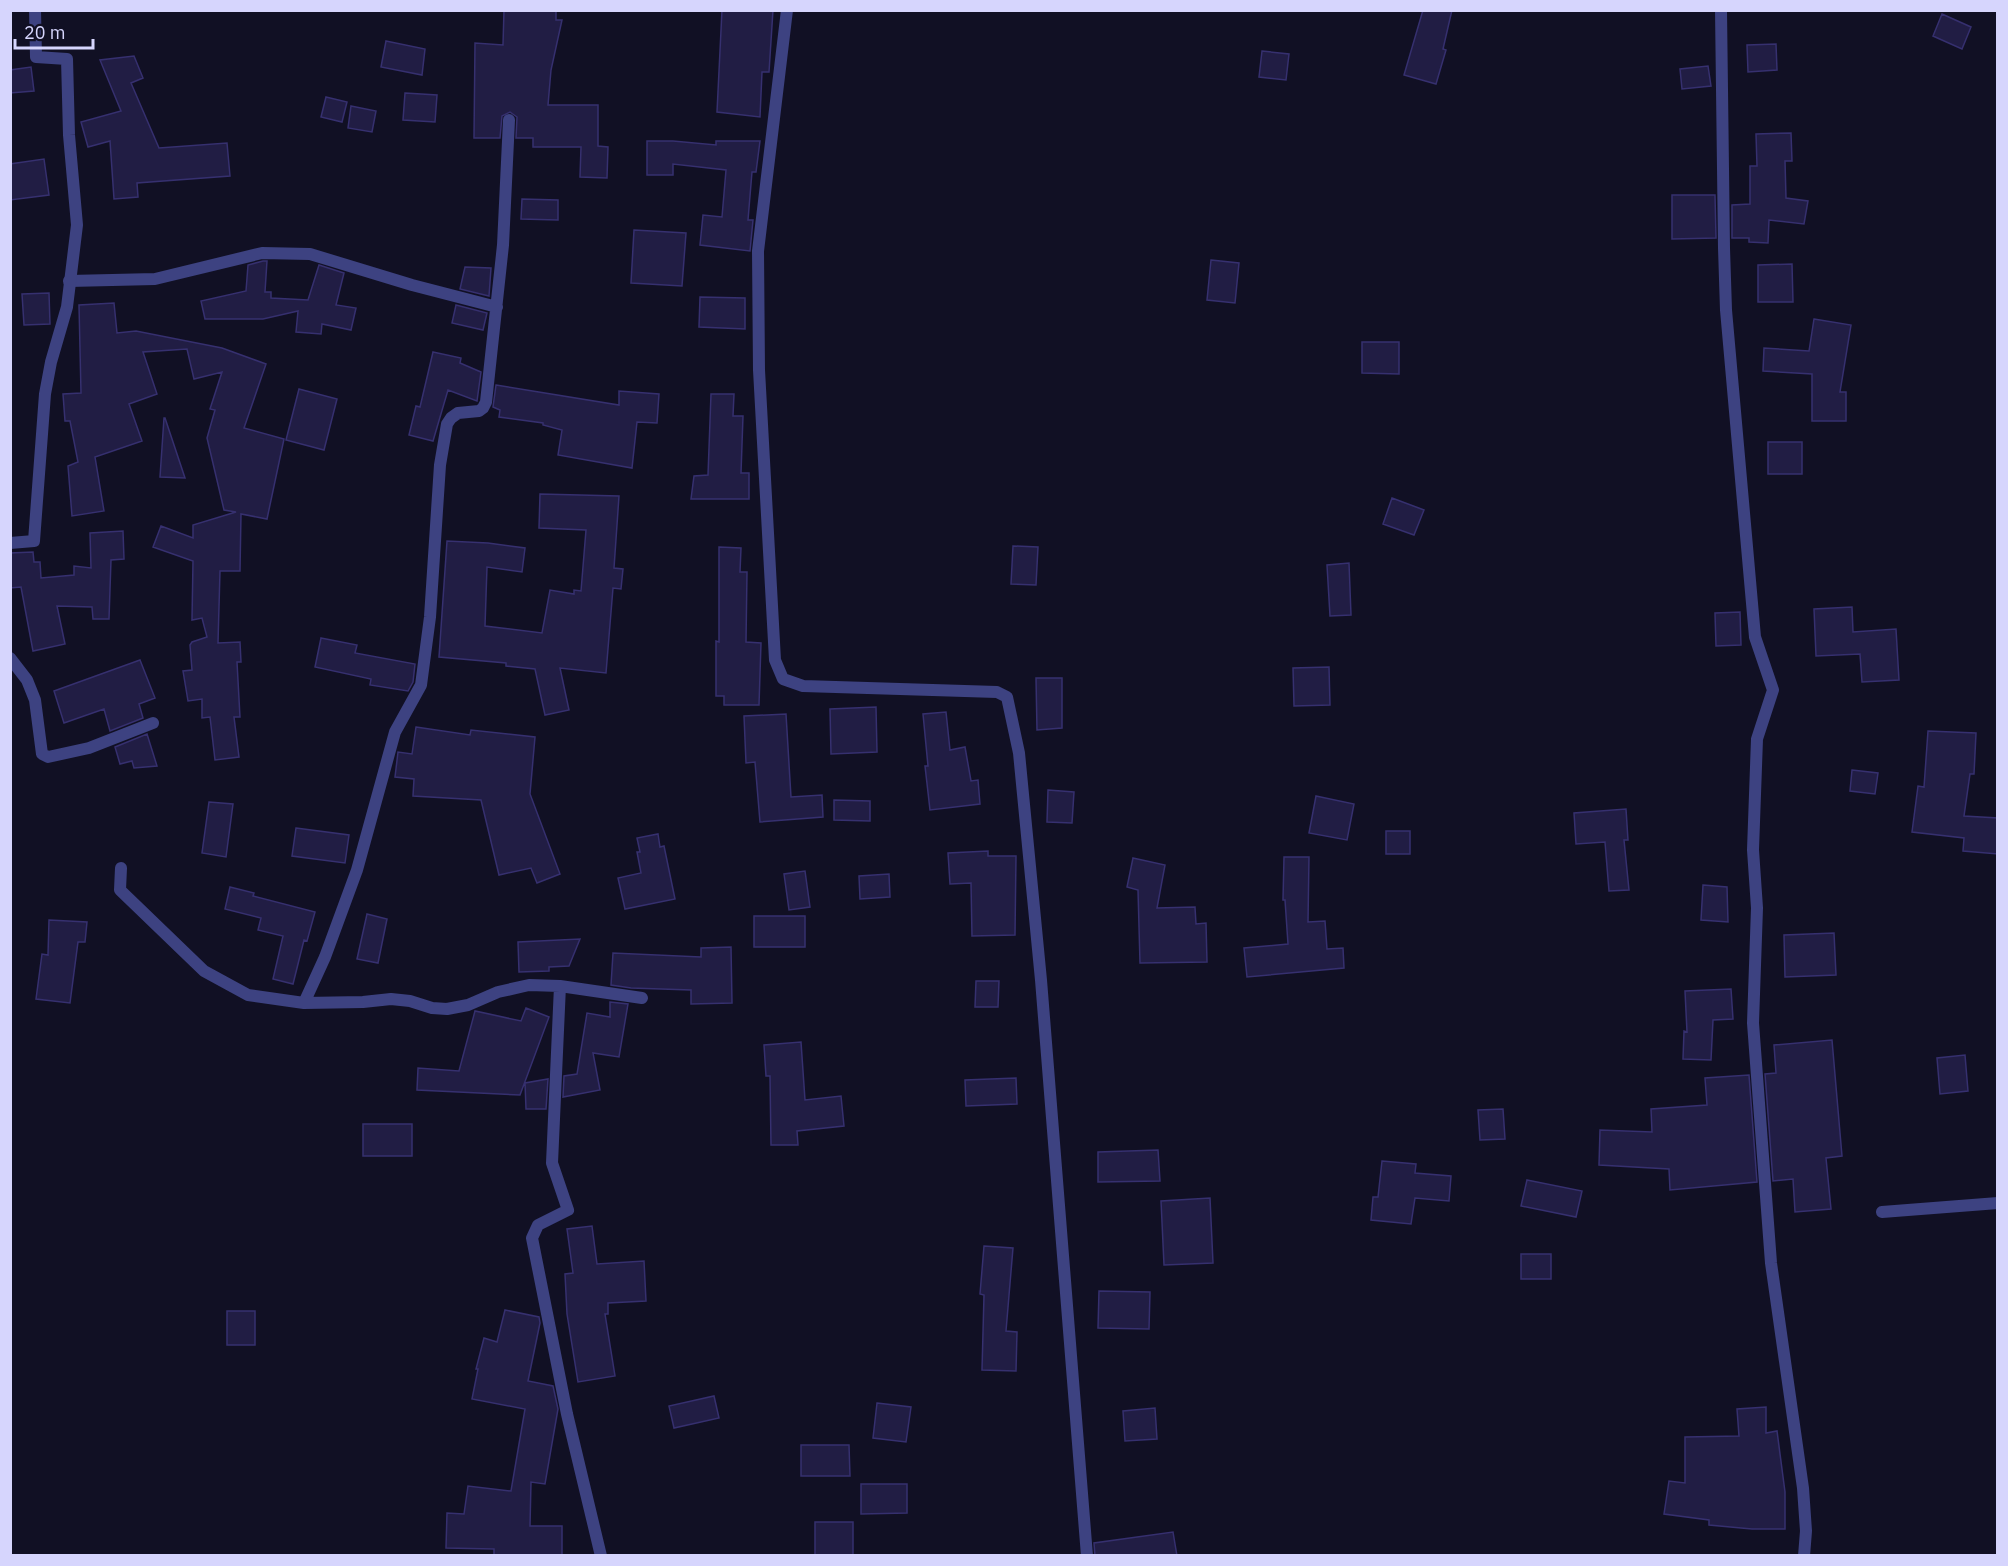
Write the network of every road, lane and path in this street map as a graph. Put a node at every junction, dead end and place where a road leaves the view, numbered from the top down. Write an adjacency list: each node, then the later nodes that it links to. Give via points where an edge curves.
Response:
1 (35, 10): 5 (street, via 36,57 67,59 77,225)
2 (787, 10): 17 (street, via 758,251 759,370 775,660 783,679 802,686 997,692 1007,697 1019,753 1039,958)
3 (1721, 10): 18 (street, via 1726,310 1755,637 1773,690 1757,739 1753,1023 1771,1263 1803,1488)
4 (509, 120): 6 (street)
5 (69, 281): 6 (street, via 155,279 262,253 310,254); 7 (street, via 67,307 45,394 34,541)
6 (497, 307): 13 (street, via 486,402 479,411 458,413 447,424 421,685 395,732 357,870)
7 (10, 543)
8 (10, 657): 9 (street, via 27,680 35,700 42,754 48,757 89,748)
9 (153, 723)
10 (121, 868): 13 (street, via 120,890 204,971 248,995)
11 (560, 986): 12 (street); 13 (street, via 529,985 447,1009 391,999); 16 (street, via 552,1164 568,1210 538,1225 532,1238 567,1414)
12 (642, 998)
13 (304, 1003)
14 (1998, 1203): 15 (street)
15 (1882, 1212)
16 (601, 1556)
17 (1087, 1556)
18 (1804, 1556)

